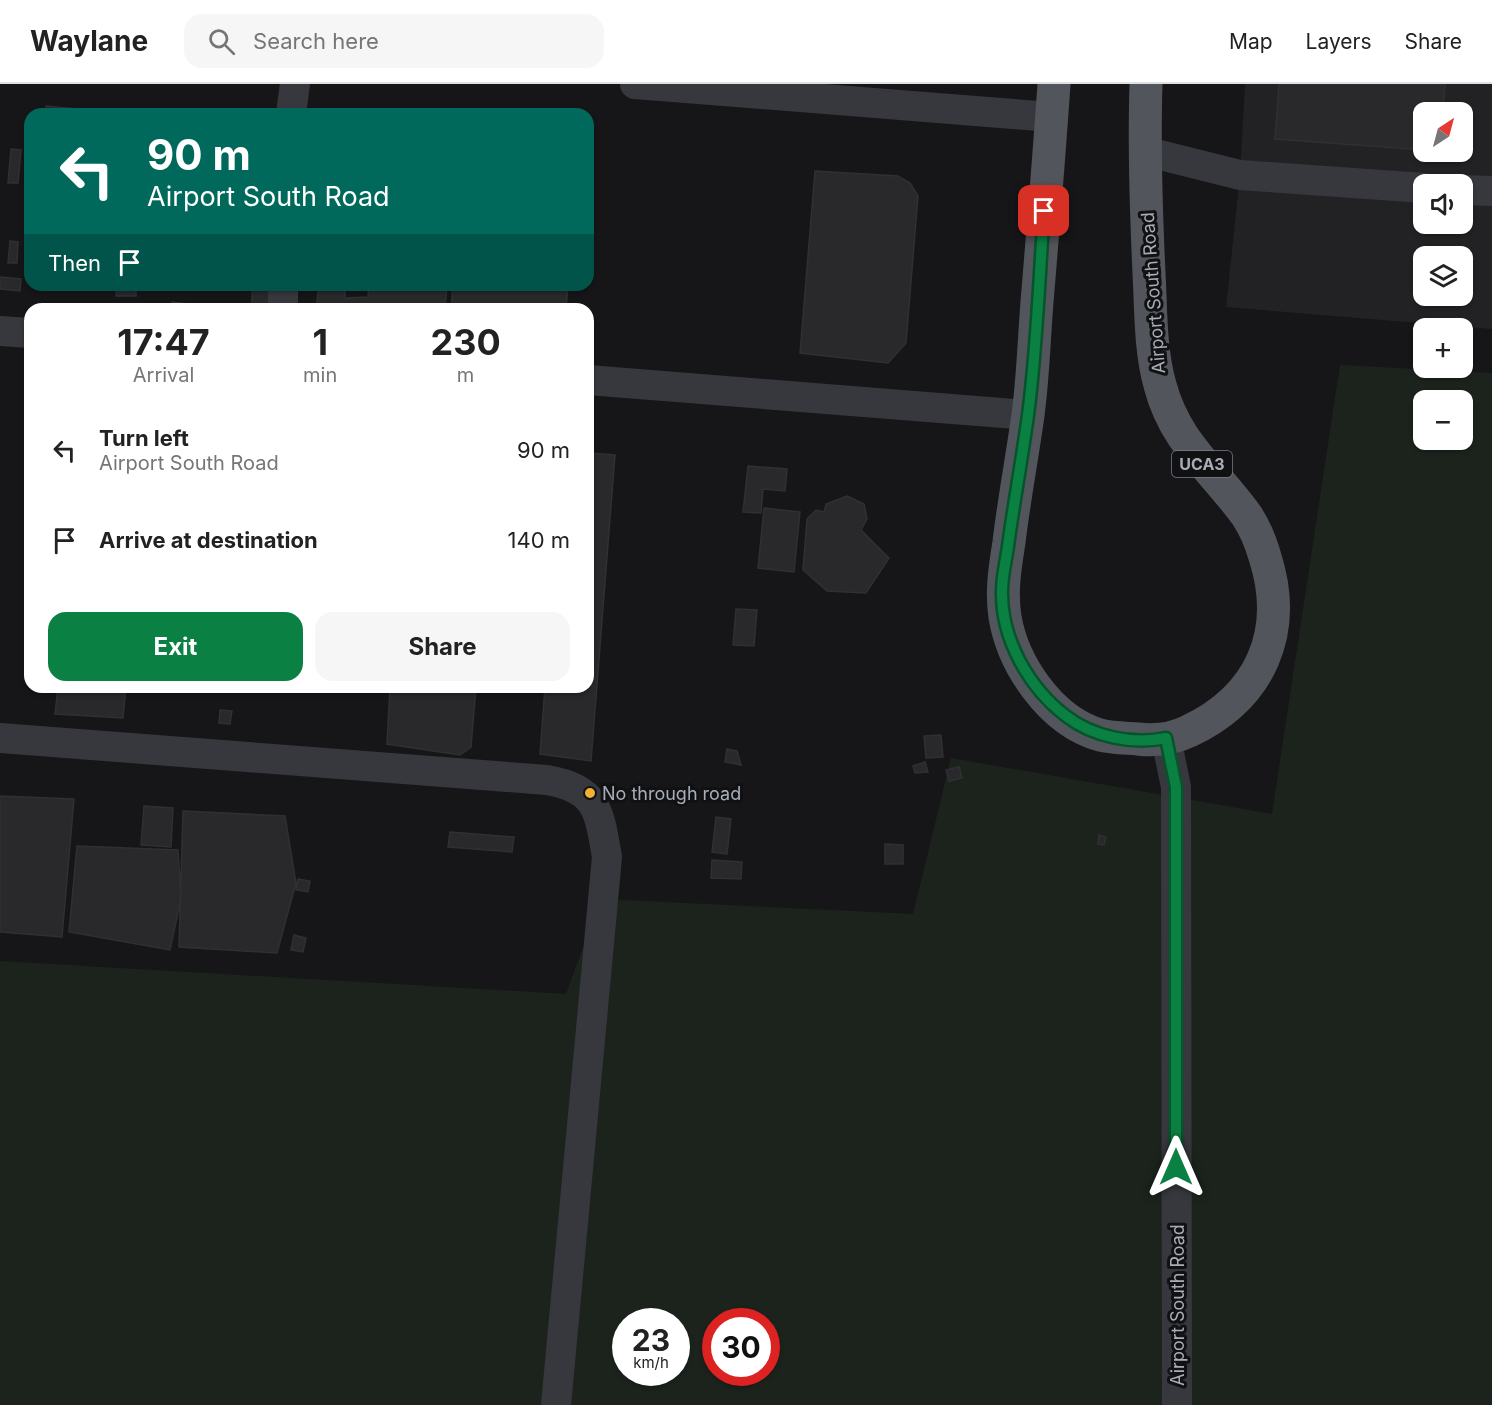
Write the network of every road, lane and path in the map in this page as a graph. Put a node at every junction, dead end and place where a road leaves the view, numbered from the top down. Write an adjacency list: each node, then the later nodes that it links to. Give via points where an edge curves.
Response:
1 (295, 84): 7 (street)
2 (635, 84): 5 (street)
3 (1054, 84): 8 (main road, Airport South Road)
4 (1146, 84): 9 (main road, Airport South Road / UCA3)
5 (700, 86): 6 (street)
6 (880, 93): 8 (street)
7 (292, 108)
8 (1051, 117): 16 (main road, Airport South Road)
9 (1144, 151): 10 (street, via 1240,175); 18 (main road, Airport South Road / UCA3, via 1151,319 1159,381 1169,415 1189,448 1248,517 1271,575 1275,602 1272,639 1258,670 1239,696 1214,718 1184,734)
10 (1413, 187)
11 (1473, 190): 12 (street)
12 (1492, 191)
13 (0, 331): 14 (street)
14 (24, 333)
15 (594, 380): 16 (street)
16 (1028, 415): 18 (main road, Airport South Road / UCA3, via 1002,592 1014,651 1032,682 1075,723 1098,735 1154,741)
17 (0, 738): 19 (street, via 547,780 570,784 586,795 599,814 607,857)
18 (1166, 738): 20 (street, Airport South Road, via 1176,787)
19 (556, 1405)
20 (1177, 1405)

